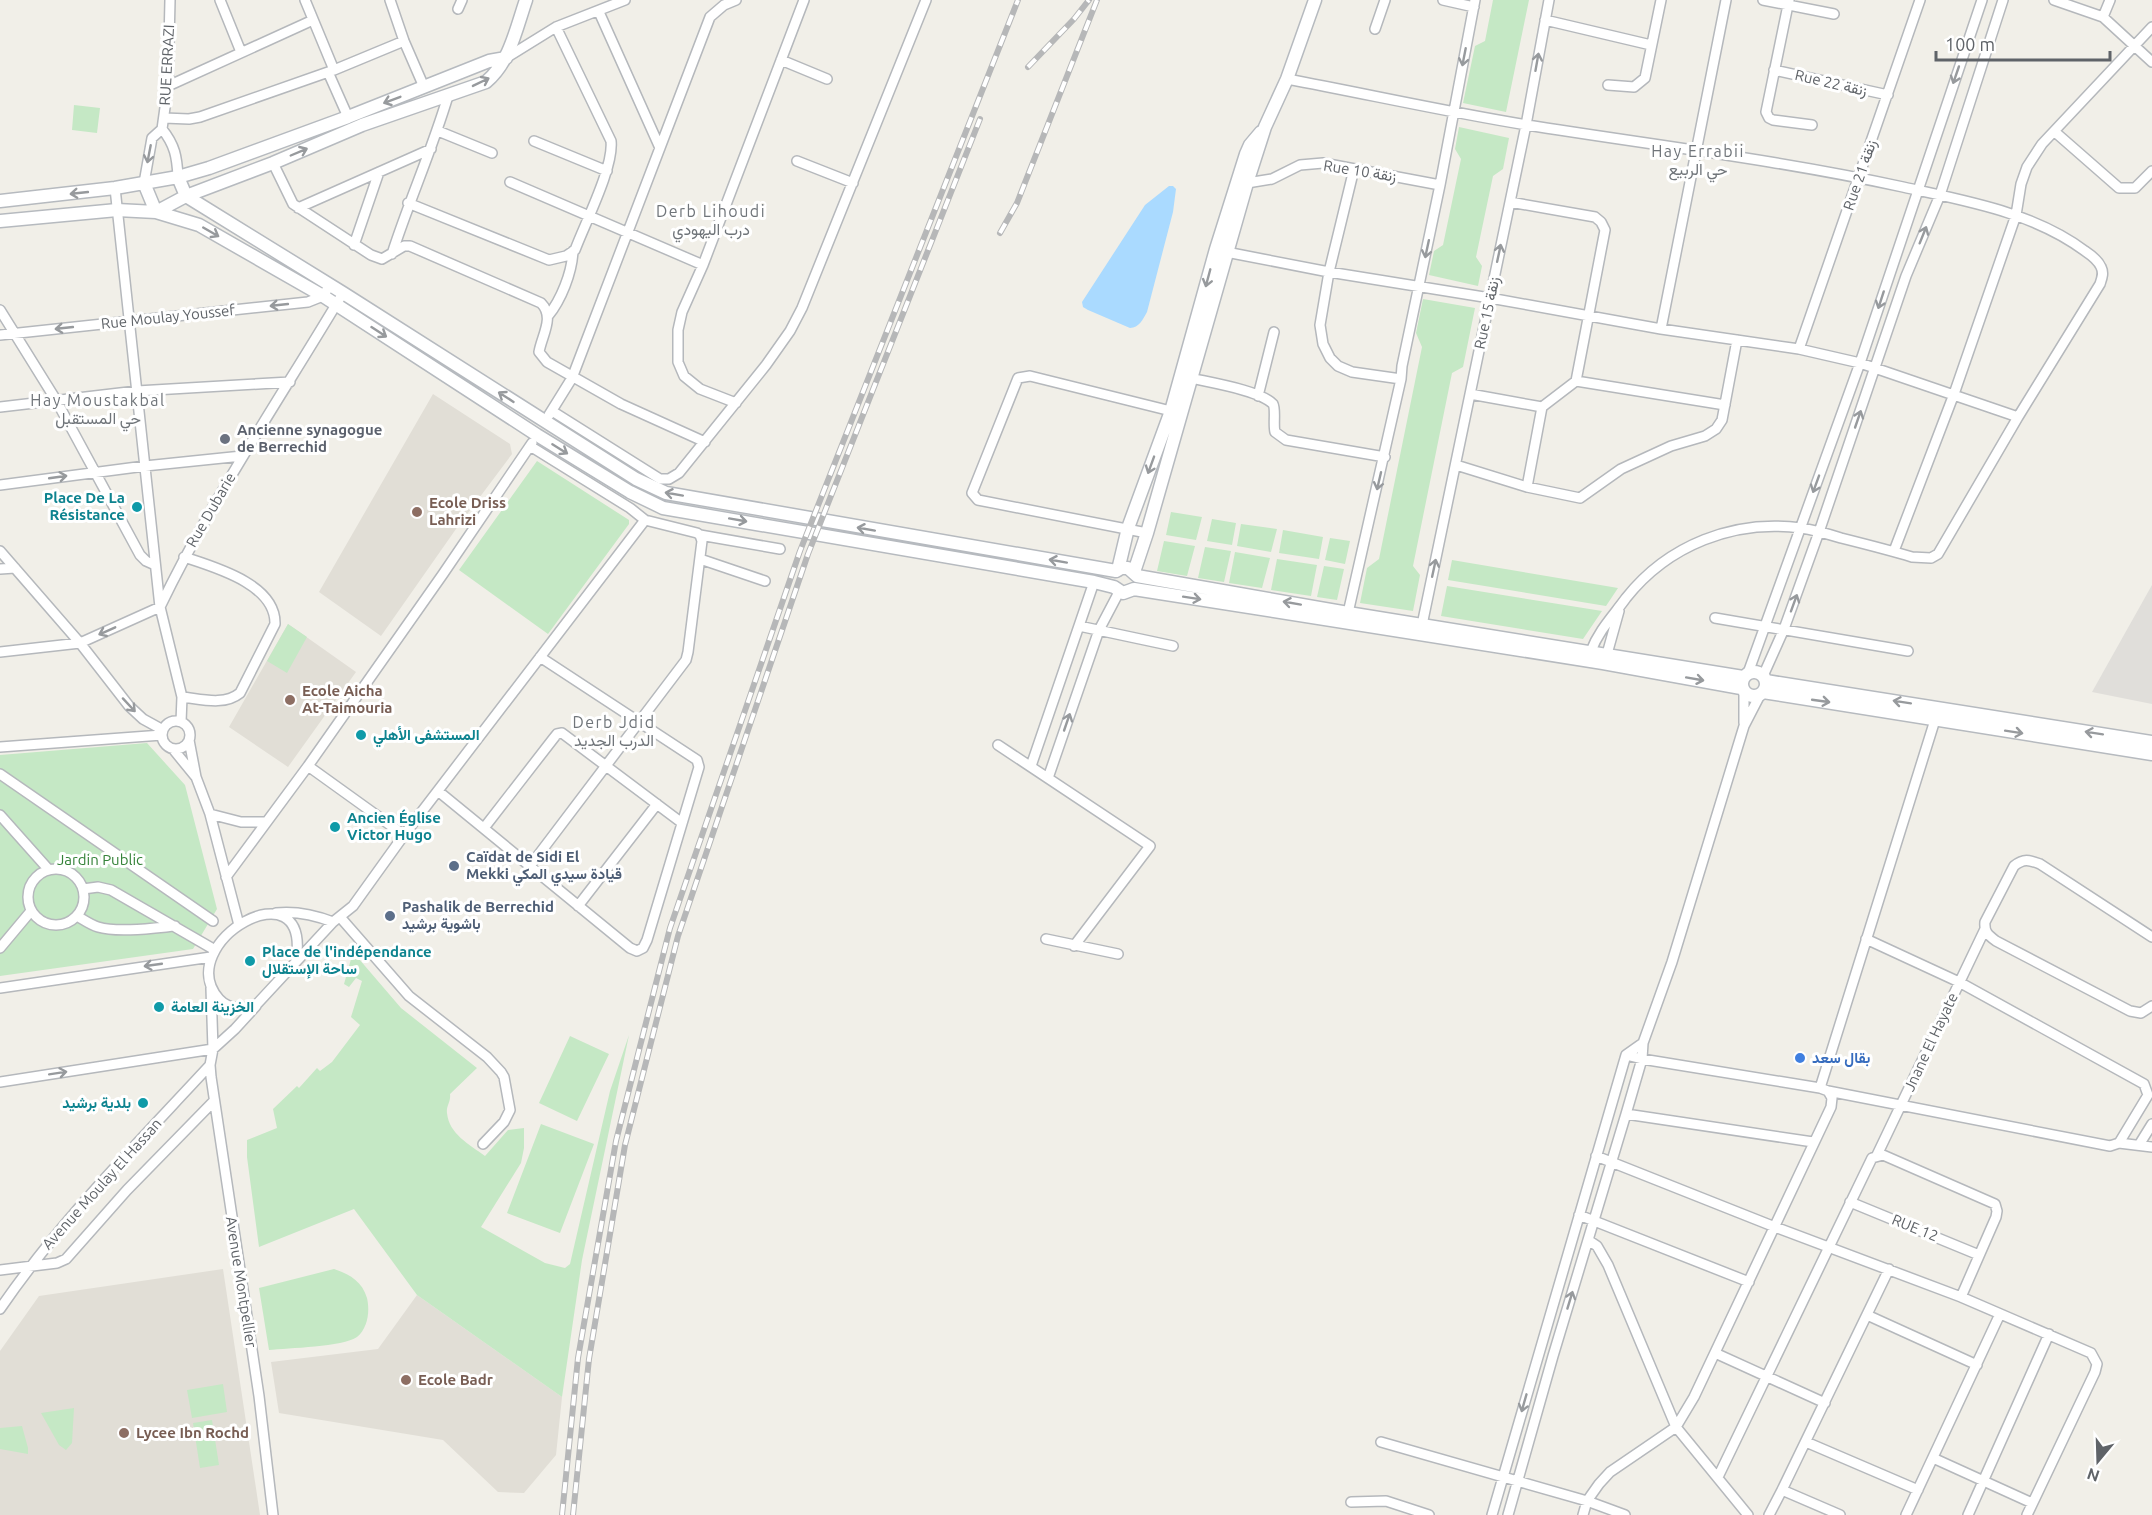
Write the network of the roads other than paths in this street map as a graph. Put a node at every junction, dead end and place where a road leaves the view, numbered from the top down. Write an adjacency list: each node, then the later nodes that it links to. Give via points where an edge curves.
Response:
1 (170, 0): 44 (street, RUE ERRAZI)
2 (220, 0): 35 (street)
3 (305, 0): 27 (street)
4 (390, 0): 32 (street)
5 (526, 0): 36 (main road)
6 (625, 0): 24 (street)
7 (736, 0): 58 (street, via 724,4 710,17)
8 (804, 0): 37 (street)
9 (926, 0): 72 (street)
10 (1315, 0): 42 (main road)
11 (1385, 0): 31 (street)
12 (1443, 0): 22 (street)
13 (1549, 0): 28 (street, Rue 15 زنقة)
14 (1661, 0): 33 (street)
15 (1726, 0): 60 (street)
16 (1763, 0): 23 (street)
17 (1920, 0): 46 (street, Rue 21 زنقة)
18 (1982, 0): 77 (street, one-way to 77)
19 (2003, 0): 78 (street)
20 (2054, 0): 26 (street)
21 (2109, 0): 26 (street)
22 (1475, 3): 48 (street, one-way to 48)
23 (1788, 3): 25 (street); 39 (street)
24 (599, 12): 29 (street); 58 (street)
25 (1834, 15)
26 (2103, 17): 34 (street)
27 (314, 20): 35 (street); 40 (street)
28 (1545, 20): 33 (street); 51 (street, Rue 15 زنقة, one-way to 28)
29 (556, 27): 36 (street); 65 (street, via 611,141 612,157)
30 (2152, 27): 34 (street)
31 (1375, 29)
32 (404, 41): 40 (street); 45 (street)
33 (1651, 45): 43 (street, via 1645,78 1640,83 1634,87)
34 (2135, 47): 38 (street); 56 (street)
35 (241, 52): 44 (street)
36 (506, 58): 45 (main road); 47 (main road, one-way to 36, via 486,82)
37 (781, 60): 41 (street); 95 (street)
38 (2152, 62)
39 (1774, 70): 46 (street, Rue 22 زنقة); 52 (street, via 1767,115 1773,120)
40 (331, 71): 49 (street); 50 (street, via 200,117)
41 (827, 79)
42 (1287, 79): 48 (street); 53 (main road)
43 (1608, 85)
44 (168, 86): 50 (street, RUE ERRAZI)
45 (424, 87): 49 (main road, one-way to 49)
46 (1888, 95): 69 (street, Rue 21 زنقة)
47 (448, 96): 55 (street); 63 (main road, one-way to 47, via 362,125)
48 (1454, 111): 51 (street); 74 (street)
49 (348, 117): 68 (main road)
50 (164, 118): 54 (street, RUE ERRAZI)
51 (1526, 125): 60 (street); 81 (street, Rue 15 زنقة)
52 (1812, 125)
53 (1265, 127): 73 (main road); 93 (main road, via 1246,154)
54 (162, 129): 68 (street, via 172,141); 71 (street, RUE ERRAZI, one-way to 71, via 152,138)
55 (438, 131): 59 (street); 61 (street)
56 (2055, 132): 66 (street, via 2119,188 2135,188); 87 (street, via 2027,167)
57 (534, 141): 65 (street)
58 (660, 148): 90 (street)
59 (431, 149): 67 (street); 82 (street)
60 (1696, 150): 69 (street); 105 (street)
61 (492, 153)
62 (797, 161): 72 (street)
63 (273, 163): 75 (main road); 83 (street, via 289,199)
64 (1354, 169): 73 (street, Rue 10 زنقة, via 1300,165 1272,179); 74 (street, Rue 10 زنقة); 96 (street)
65 (607, 171): 88 (street)
66 (2152, 171)
67 (379, 172): 83 (street); 91 (street)
68 (178, 177): 71 (main road); 79 (main road)
69 (1859, 178): 77 (street); 110 (street, Rue 21 زنقة)
70 (510, 182): 88 (street)
71 (144, 183): 76 (main road); 85 (main road)
72 (853, 183): 123 (street, via 790,331)
73 (1247, 183): 93 (main road)
74 (1440, 185): 97 (street, one-way to 97)
75 (212, 187): 79 (main road); 86 (main road)
76 (115, 188): 80 (main road, one-way to 80); 84 (street)
77 (1917, 190): 78 (street); 111 (street, one-way to 111)
78 (1940, 195): 87 (street); 112 (street, one-way to 78, via 1906,276)
79 (186, 196): 85 (main road); 86 (main road)
80 (0, 201)
81 (1510, 202): 100 (street, Rue 15 زنقة, one-way to 81); 103 (street, via 1585,214 1601,222 1605,230)
82 (408, 203): 92 (street, via 549,260); 94 (street)
83 (298, 208): 91 (street)
84 (117, 210): 85 (main road); 89 (main road); 104 (street)
85 (156, 212): 98 (main road, one-way to 98, via 200,225)
86 (217, 214): 98 (main road)
87 (2016, 215): 120 (street); 129 (street, via 2068,238 2101,265 2103,274)
88 (588, 217): 90 (street); 92 (street)
89 (0, 221)
90 (627, 233): 95 (street); 114 (street)
91 (354, 244): 94 (street, via 382,258)
92 (573, 251): 102 (street, via 560,299)
93 (1222, 251): 96 (street); 113 (main road)
94 (392, 254): 102 (street, via 410,246 541,303)
95 (703, 265): 123 (street, via 682,312 678,362 684,376 700,389)
96 (1329, 272): 97 (street); 115 (street, via 1320,325 1330,358 1352,372)
97 (1419, 286): 100 (street); 115 (street)
98 (326, 290): 99 (main road); 104 (street, Rue Moulay Youssef, one-way to 104, via 308,302)
99 (339, 298): 117 (street, Rue Dubarie); 130 (main road, one-way to 99); 131 (main road, one-way to 131)
100 (1490, 298): 103 (street); 119 (street, Rue 15 زنقة)
101 (0, 310): 107 (street)
102 (548, 316): 114 (street, via 539,352)
103 (1587, 316): 105 (street); 116 (street)
104 (129, 321): 107 (street, Rue Moulay Youssef, one-way to 107); 118 (street)
105 (1661, 330): 109 (street)
106 (1274, 332): 121 (street)
107 (13, 333): 108 (street, Rue Moulay Youssef); 122 (street)
108 (0, 335)
109 (1737, 340): 110 (street); 124 (street)
110 (1799, 349): 111 (street)
111 (1860, 363): 112 (street); 143 (street, one-way to 143)
112 (1876, 368): 120 (street); 144 (street, one-way to 112)
113 (1187, 377): 121 (street); 128 (main road); 145 (main road)
114 (572, 378): 127 (street); 132 (street)
115 (1401, 379): 135 (street)
116 (1576, 381): 124 (street); 126 (street)
117 (290, 382): 118 (street); 134 (street, Rue Dubarie)
118 (136, 391): 122 (street); 137 (street)
119 (1470, 394): 126 (street); 136 (street, Rue 15 زنقة)
120 (1954, 394): 129 (street); 149 (street)
121 (1258, 396): 135 (street, via 1272,404 1275,432 1280,437)
122 (56, 400): 125 (street); 138 (street)
123 (736, 403): 132 (street)
124 (1725, 405): 140 (street, via 1716,429 1650,454 1580,498)
125 (0, 407)
126 (1542, 407): 140 (street)
127 (552, 411): 130 (street); 132 (street, via 664,480 679,473)
128 (1171, 411): 142 (main road, one-way to 142); 142 (street, via 1030,376 1018,378 972,494 978,500)
129 (2018, 417): 149 (street, via 1938,554 1923,558)
130 (545, 422): 155 (main road, one-way to 130, via 666,493 636,479)
131 (537, 435): 133 (street); 158 (main road, one-way to 158, via 663,508)
132 (705, 442)
133 (530, 446): 141 (street); 191 (street)
134 (242, 456): 137 (street); 150 (street, Rue Dubarie)
135 (1385, 457): 163 (street, one-way to 163)
136 (1456, 465): 140 (street); 165 (street, Rue 15 زنقة, one-way to 136)
137 (145, 466): 138 (street); 152 (street)
138 (95, 472): 139 (street, one-way to 138); 152 (street, via 140,555)
139 (0, 485)
140 (1527, 487)
141 (645, 520): 146 (street); 176 (street)
142 (1128, 528): 145 (street); 155 (main road)
143 (1801, 528): 144 (street); 161 (street, via 1758,527 1706,538 1658,565); 167 (street)
144 (1820, 532): 149 (street); 168 (street, one-way to 144)
145 (1147, 533): 156 (main road)
146 (700, 535): 147 (street); 151 (street)
147 (780, 549)
148 (0, 550): 153 (street)
149 (1894, 551)
150 (184, 557): 162 (street, Rue Dubarie); 179 (street, via 243,581 272,606 275,624 240,693 224,701)
151 (700, 559): 157 (street); 182 (street, via 686,660)
152 (156, 565): 162 (street)
153 (15, 568): 154 (street); 170 (street)
154 (0, 569)
155 (1117, 570): 156 (main road, via 1128,568); 160 (main road, via 1112,580)
156 (1135, 574): 159 (main road); 163 (main road, one-way to 156)
157 (765, 581)
158 (1094, 582): 160 (main road); 166 (street)
159 (1134, 589): 160 (main road, via 1127,593); 177 (main road, one-way to 177)
160 (1116, 590): 169 (street)
161 (1621, 605): 172 (street, via 1600,630); 175 (street)
162 (160, 607): 170 (street, one-way to 170); 179 (street)
163 (1348, 613): 165 (main road)
164 (1715, 618): 167 (street)
165 (1422, 625): 172 (main road)
166 (1079, 626): 169 (street); 193 (street)
167 (1766, 626): 168 (street); 177 (street)
168 (1784, 629): 173 (street); 178 (street)
169 (1099, 630): 171 (street); 196 (street, one-way to 169)
170 (80, 643): 174 (street); 184 (street, one-way to 184, via 129,706)
171 (1173, 646)
172 (1591, 651): 175 (main road)
173 (1908, 651)
174 (0, 652)
175 (1606, 654): 177 (main road)
176 (540, 657): 182 (street); 197 (street)
177 (1744, 682): 178 (main road, via 1758,673); 178 (main road, via 1754,697); 183 (street)
178 (1763, 686): 180 (main road, one-way to 180); 183 (street); 186 (main road, one-way to 178)
179 (182, 697): 181 (street)
180 (1935, 720): 190 (main road, one-way to 190); 220 (street)
181 (181, 722): 184 (street, via 169,723); 185 (street, via 189,730)
182 (640, 723): 192 (street); 202 (street, via 697,760 698,775)
183 (1744, 726): 231 (street)
184 (162, 733): 188 (street); 189 (street, via 165,744)
185 (189, 740): 189 (street); 195 (street)
186 (2152, 742)
187 (998, 745): 193 (street)
188 (0, 747)
189 (174, 749): 195 (street)
190 (2152, 754)
191 (308, 766): 201 (street); 204 (street)
192 (606, 766): 198 (street); 203 (street, via 567,736 557,734); 205 (street)
193 (1030, 766): 196 (street)
194 (0, 774): 214 (street)
195 (196, 777): 199 (street)
196 (1048, 778): 221 (street, via 1150,846)
197 (438, 791): 203 (street); 204 (street)
198 (657, 804): 202 (street); 209 (street)
199 (210, 814): 201 (street, via 241,822); 207 (street)
200 (0, 815): 206 (street)
201 (265, 822): 207 (street)
202 (682, 823): 209 (street, via 643,948 630,948)
203 (484, 828): 205 (street)
204 (404, 835): 213 (street, via 353,906)
205 (530, 866): 209 (street)
206 (48, 870): 208 (street, via 70,873); 210 (street, via 36,877 28,891)
207 (226, 877): 216 (street)
208 (83, 889): 212 (street, via 84,903); 215 (street, via 111,890)
209 (579, 906)
210 (32, 911): 212 (street, via 53,926 66,924); 222 (street)
211 (274, 913): 213 (street); 216 (street, via 257,915); 225 (street, via 295,928)
212 (77, 916): 215 (street, via 104,928)
213 (337, 919): 225 (street); 242 (street, via 409,996 501,1072 510,1110)
214 (213, 921)
215 (175, 926): 223 (street)
216 (239, 926): 223 (street)
217 (1985, 929): 218 (street, Jnane El Hayate, via 2014,866 2029,860); 227 (street, Jnane El Hayate); 230 (street, via 1996,941 2130,1011 2141,1013)
218 (2152, 937)
219 (1046, 939): 221 (street)
220 (1866, 939): 227 (street); 237 (street)
221 (1074, 946): 224 (street)
222 (0, 948)
223 (213, 953): 226 (street); 228 (street, one-way to 228)
224 (1118, 954)
225 (296, 961): 229 (street)
226 (209, 980): 229 (street, via 221,1001 244,1009); 232 (street, Avenue Montpellier)
227 (1959, 982): 239 (street, Jnane El Hayate); 244 (street, via 2144,1084 2148,1095)
228 (0, 988)
229 (257, 1004): 232 (street)
230 (2152, 1006)
231 (1643, 1043): 233 (street); 234 (street)
232 (213, 1049): 235 (street, Avenue Montpellier); 236 (street, one-way to 232)
233 (1626, 1055): 234 (street); 248 (street)
234 (1642, 1059): 237 (street); 240 (street)
235 (210, 1065): 238 (street, Avenue Montpellier); 257 (street, Avenue Moulay El Hassan)
236 (0, 1082)
237 (1824, 1090): 239 (street); 243 (street, via 1832,1098 1831,1107)
238 (214, 1101): 257 (street, via 66,1259); 284 (street, Avenue Montpellier)
239 (1901, 1104): 244 (street, via 2110,1146); 247 (street, Jnane El Hayate)
240 (1626, 1114): 243 (street); 249 (street)
241 (2152, 1124): 245 (street)
242 (483, 1143)
243 (1813, 1143): 253 (street)
244 (2119, 1143): 245 (street)
245 (2139, 1145): 246 (street)
246 (2152, 1147)
247 (1877, 1155): 250 (street, Jnane El Hayate); 256 (street, via 1995,1204 1996,1217)
248 (1596, 1156): 249 (street); 251 (street)
249 (1612, 1161): 252 (street); 253 (street)
250 (1850, 1202): 255 (street, Jnane El Hayate); 256 (street, RUE 12)
251 (1579, 1215): 252 (street); 274 (street, one-way to 274)
252 (1594, 1221): 254 (street); 260 (street)
253 (1775, 1227): 255 (street); 260 (street)
254 (1588, 1240): 270 (street, via 1597,1246 1608,1265); 277 (street, one-way to 254)
255 (1828, 1246): 258 (street); 268 (street, Jnane El Hayate)
256 (1979, 1255): 261 (street)
257 (30, 1265): 259 (street); 262 (street, Avenue Moulay El Hassan)
258 (1889, 1269): 261 (street); 264 (street)
259 (0, 1270)
260 (1749, 1282): 266 (street)
261 (1960, 1297): 263 (street)
262 (0, 1309)
263 (2000, 1314): 265 (street); 267 (street)
264 (1867, 1315): 267 (street); 269 (street)
265 (2049, 1334): 276 (street); 282 (street, via 2091,1353 2097,1364)
266 (1715, 1353): 268 (street); 270 (street)
267 (1977, 1365): 273 (street)
268 (1767, 1377): 269 (street); 275 (street, Jnane El Hayate)
269 (1825, 1403): 272 (street)
270 (1676, 1427): 275 (street); 280 (street, via 1610,1472)
271 (1381, 1442): 274 (street)
272 (1806, 1442): 278 (street); 279 (street)
273 (1933, 1458): 276 (street); 279 (street)
274 (1504, 1477): 277 (street); 286 (street)
275 (1718, 1477): 290 (street)
276 (1984, 1480): 282 (street); 294 (street)
277 (1517, 1481): 280 (street); 287 (street)
278 (1782, 1490): 291 (street); 292 (street)
279 (1918, 1490): 293 (street)
280 (1587, 1501): 288 (street); 289 (street)
281 (1351, 1502): 283 (street, via 1386,1501)
282 (2032, 1503): 295 (street)
283 (1409, 1512): 285 (street)
284 (273, 1515)
285 (1429, 1515)
286 (1492, 1515)
287 (1508, 1515)
288 (1583, 1515)
289 (1625, 1515)
290 (1748, 1515)
291 (1769, 1515)
292 (1840, 1515)
293 (1906, 1515)
294 (1968, 1515)
295 (2027, 1515)

